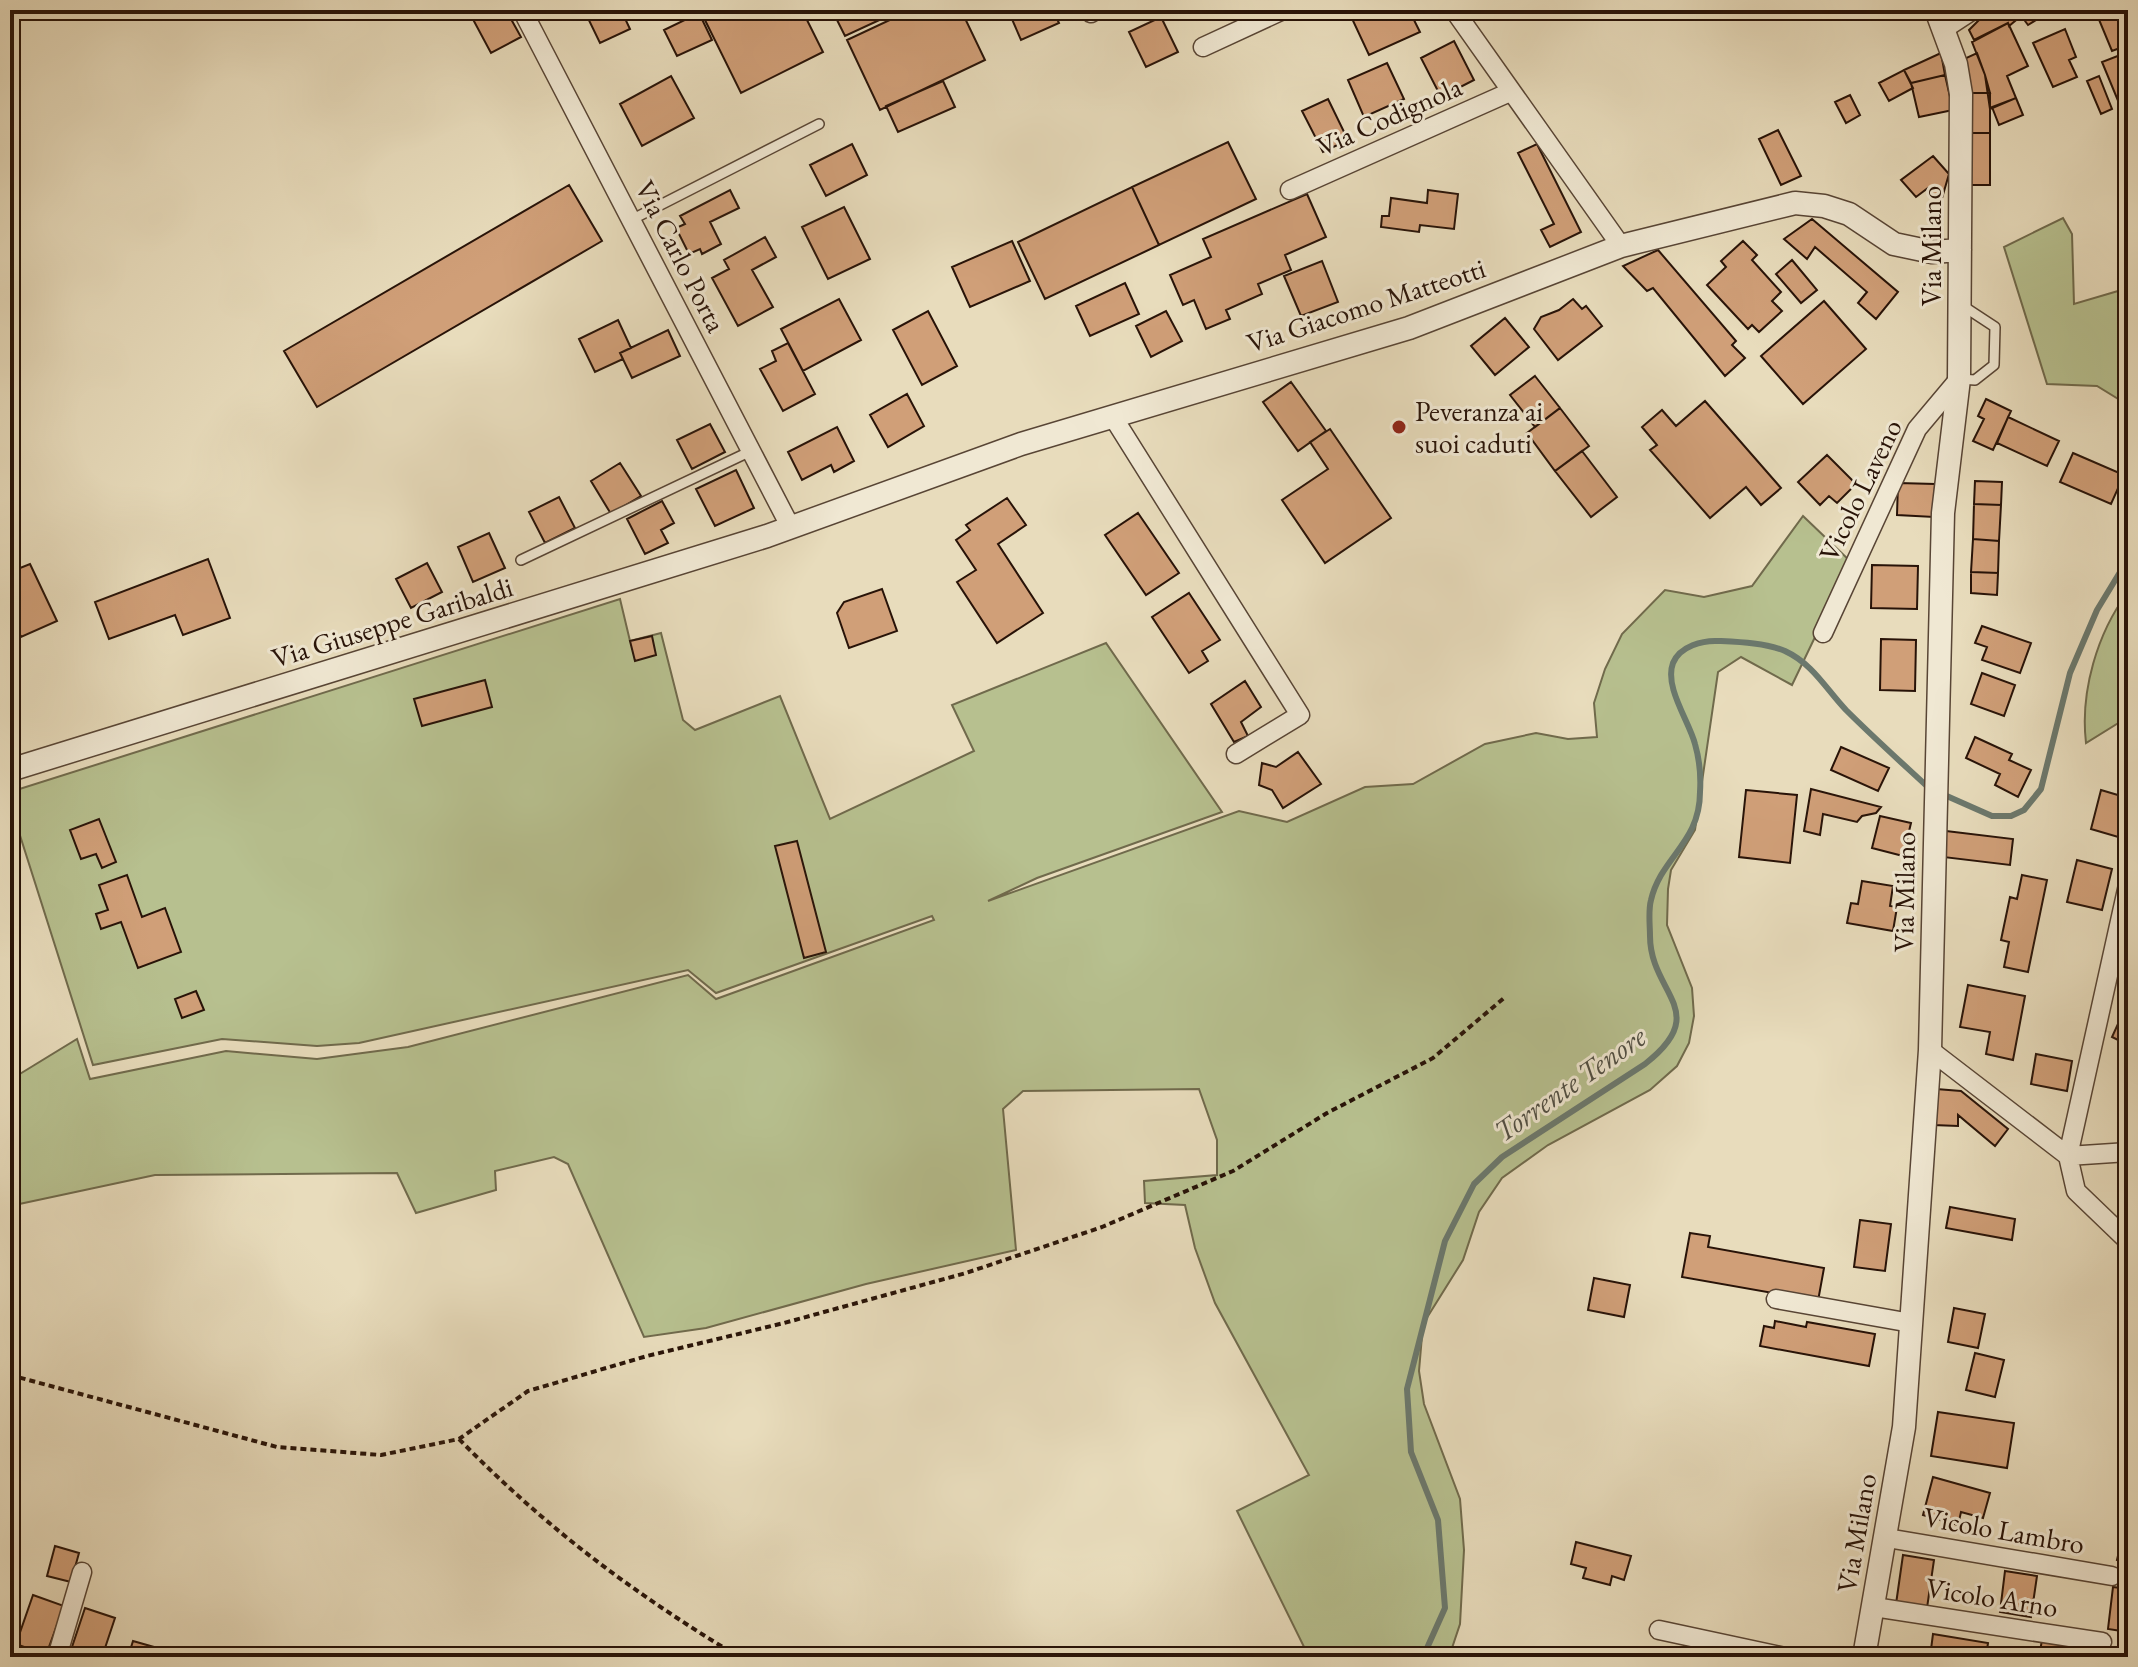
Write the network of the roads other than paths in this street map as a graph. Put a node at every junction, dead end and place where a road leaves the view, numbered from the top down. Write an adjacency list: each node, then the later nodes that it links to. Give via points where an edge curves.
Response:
1 (522, 10): 10 (street, Via Carlo Porta)
2 (1283, 10): 6 (street)
3 (1454, 10): 7 (street)
4 (1973, 10): 5 (street)
5 (1940, 20): 12 (street, Via Milano, via 1956,64 1963,125)
6 (1203, 47)
7 (1510, 92): 9 (street, Via Codignola); 11 (street)
8 (819, 124): 10 (lane)
9 (1290, 190)
10 (631, 220): 16 (street, Via Carlo Porta)
11 (1621, 246): 12 (street, Via Giacomo Matteotti, via 1795,203 1849,214 1894,244 1932,252); 15 (street, Via Giacomo Matteotti, via 1409,328)
12 (1960, 250): 13 (street, Via Milano)
13 (1961, 305): 14 (street, Via Milano); 14 (lane, via 1995,327 1994,365 1975,380)
14 (1959, 379): 19 (street, Vicolo Laveno, via 1917,429); 23 (street, Via Milano, via 1943,513)
15 (1113, 417): 17 (street, Via Giacomo Matteotti, via 1021,444); 20 (street, via 1300,715)
16 (751, 451): 17 (street, Via Carlo Porta); 18 (lane)
17 (791, 528): 21 (street, Via Giuseppe Garibaldi)
18 (521, 560)
19 (1823, 633)
20 (1236, 754)
21 (10, 770)
22 (2128, 885): 25 (street)
23 (1930, 1050): 25 (street); 28 (street, Via Milano)
24 (2128, 1152): 25 (street)
25 (2068, 1156): 26 (street, via 2076,1191)
26 (2128, 1241)
27 (1776, 1299): 28 (street)
28 (1911, 1323): 29 (street, Via Milano, via 1904,1427)
29 (1887, 1538): 31 (street, Vicolo Lambro); 32 (street, Via Milano)
30 (82, 1572): 35 (street)
31 (2112, 1576)
32 (1874, 1607): 34 (street, Vicolo Arno); 37 (street, Via Milano)
33 (1659, 1630): 36 (street)
34 (2102, 1642)
35 (57, 1657)
36 (1785, 1657)
37 (1864, 1657)

